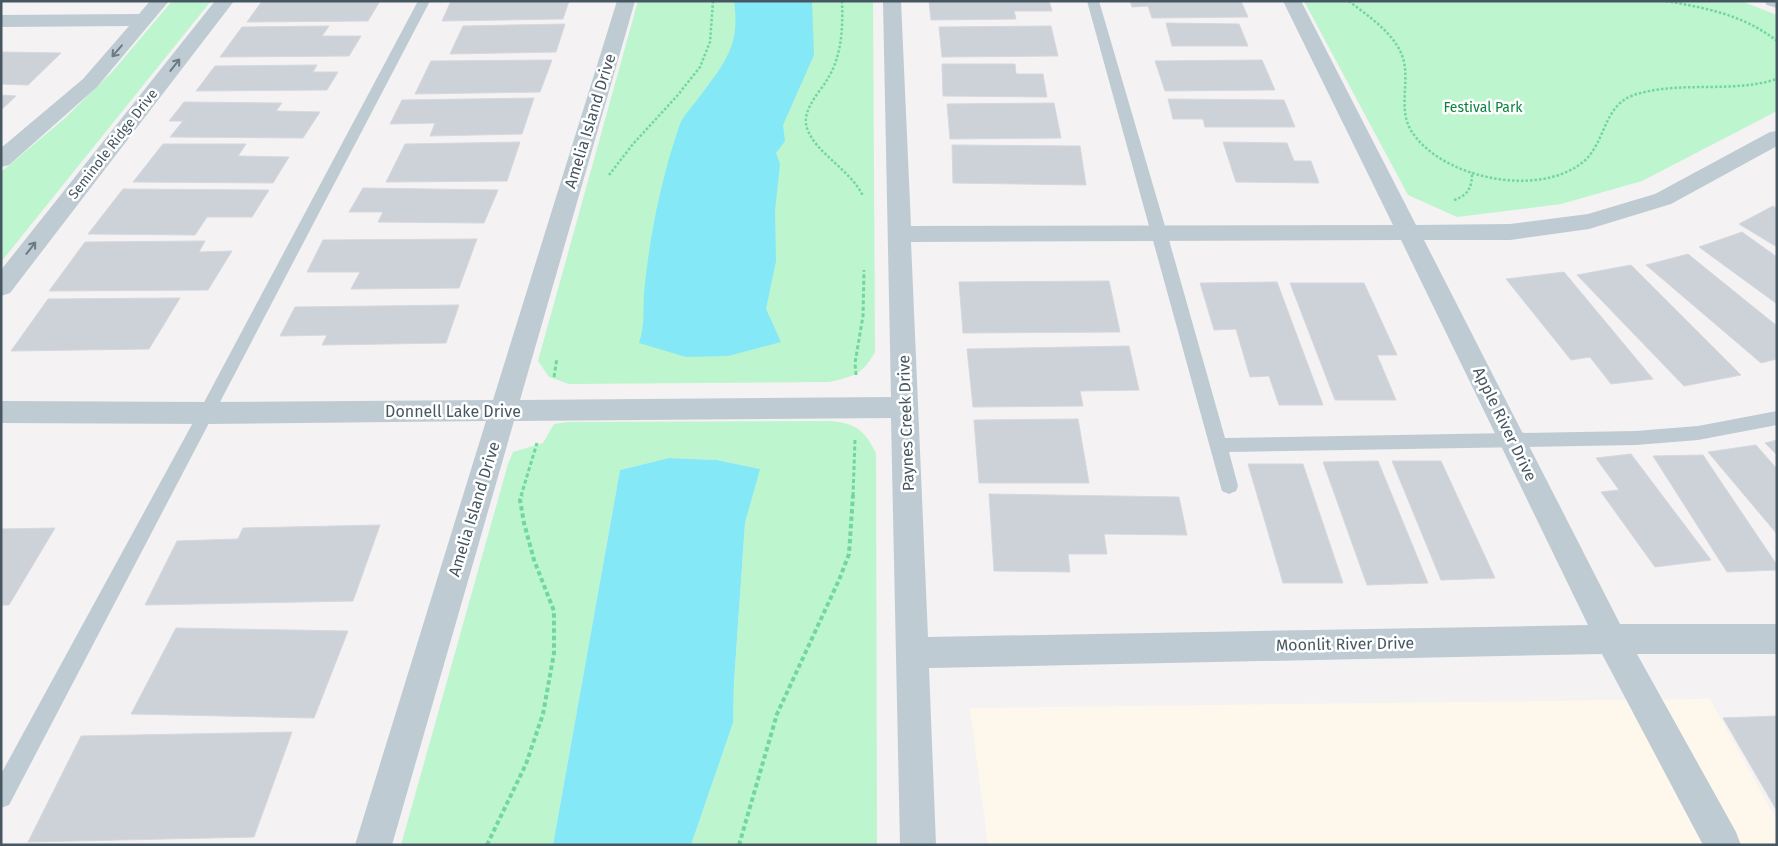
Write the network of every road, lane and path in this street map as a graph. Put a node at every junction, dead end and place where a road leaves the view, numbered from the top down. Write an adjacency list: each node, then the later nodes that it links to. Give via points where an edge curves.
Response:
1 (160, 1): 14 (street)
2 (225, 1): 28 (street, Seminole Ridge Drive, one-way to 2)
3 (424, 1): 35 (lane)
4 (626, 1): 32 (street, Amelia Island Drive)
5 (713, 1): 21 (path, via 709,49 700,67 621,158)
6 (842, 1): 23 (path, via 840,52 806,116 807,127 815,141 863,194)
7 (892, 1): 26 (street, Paynes Creek Drive)
8 (1093, 1): 24 (lane)
9 (1292, 1): 25 (street, Apple River Drive)
10 (1349, 1): 20 (path, via 1380,27 1400,52 1404,63 1404,110 1412,133 1442,159)
11 (1666, 1): 16 (path, via 1730,15 1754,24)
12 (1773, 1): 13 (street)
13 (1777, 3)
14 (144, 20): 15 (street); 19 (street, one-way to 19, via 90,83)
15 (1, 21)
16 (1777, 41)
17 (1777, 79): 20 (path, via 1742,86 1651,91 1621,99 1584,161 1556,178 1526,182)
18 (1777, 137): 25 (street, via 1663,199 1588,221 1510,232)
19 (1, 160)
20 (1472, 172): 22 (path, via 1471,190)
21 (606, 183)
22 (1451, 201)
23 (864, 202)
24 (1160, 233): 25 (street); 26 (street); 38 (lane)
25 (1410, 233): 37 (street, Apple River Drive)
26 (900, 234): 30 (street, Paynes Creek Drive)
27 (864, 268): 31 (path, via 863,316 856,363)
28 (1, 287)
29 (557, 351): 33 (path, via 557,367)
30 (906, 407): 31 (street, Donnell Lake Drive); 42 (street, Paynes Creek Drive)
31 (856, 408): 33 (street, Donnell Lake Drive); 46 (path, via 849,554 777,714)
32 (504, 411): 33 (street, Donnell Lake Drive); 35 (street, Donnell Lake Drive); 44 (street, Amelia Island Drive)
33 (546, 411): 45 (path, via 520,500 534,560 554,611 554,654 540,723 526,764)
34 (1, 412): 35 (street, Donnell Lake Drive)
35 (207, 413): 43 (lane)
36 (1777, 418): 37 (lane, via 1636,438)
37 (1513, 439): 38 (lane); 40 (street, Apple River Drive)
38 (1218, 445): 39 (lane)
39 (1229, 486)
40 (1611, 639): 41 (street, Moonlit River Drive); 42 (street, Moonlit River Drive); 48 (street, Apple River Drive)
41 (1777, 639)
42 (913, 654): 47 (street, Paynes Creek Drive)
43 (1, 797)
44 (374, 845)
45 (487, 845)
46 (740, 845)
47 (918, 845)
48 (1723, 845)

